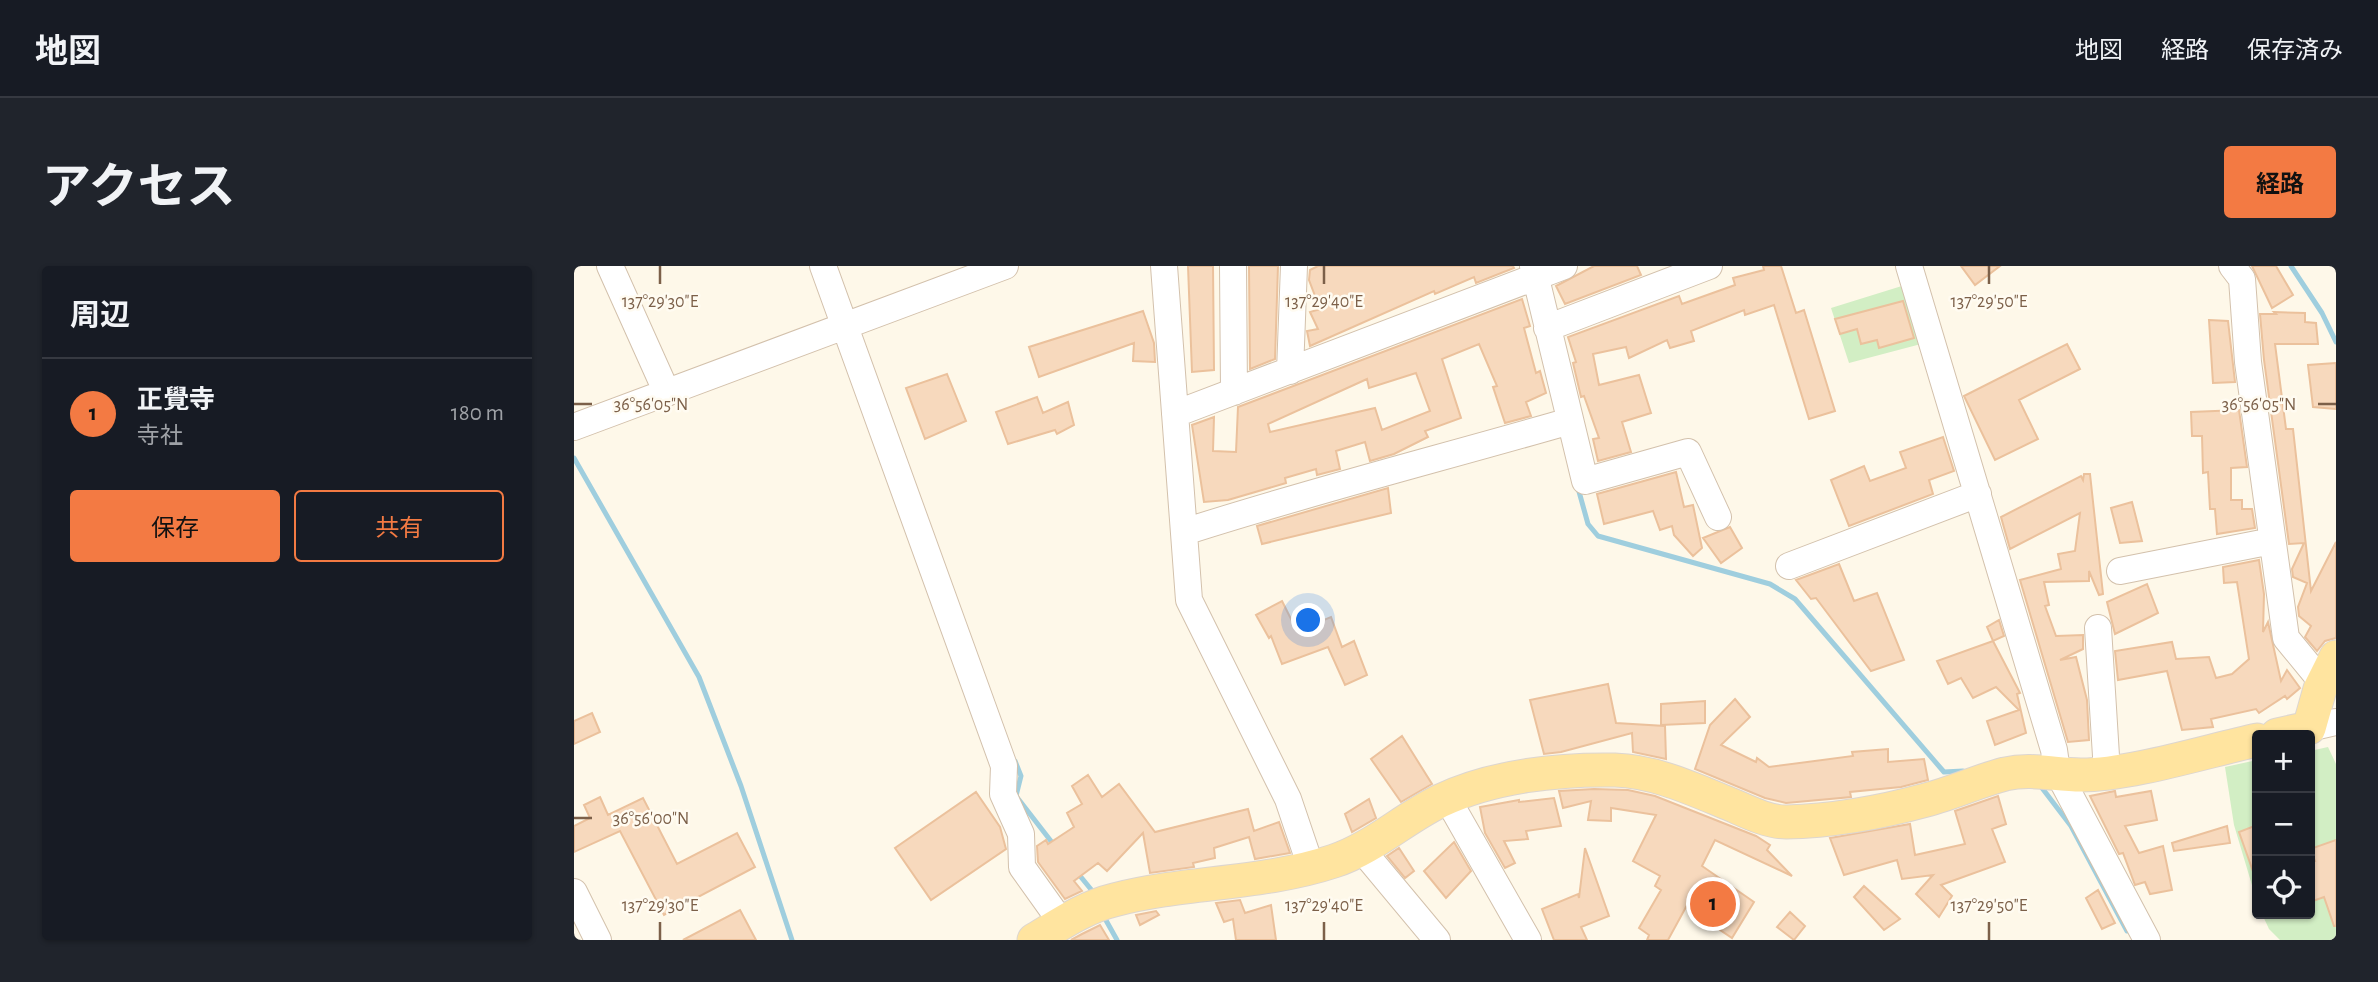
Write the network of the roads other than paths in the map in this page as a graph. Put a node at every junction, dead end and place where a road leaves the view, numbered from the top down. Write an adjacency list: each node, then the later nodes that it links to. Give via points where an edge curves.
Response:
1 (610, 266): 16 (street)
2 (823, 266): 12 (street)
3 (1004, 266): 12 (street)
4 (1164, 266): 17 (street)
5 (1233, 266): 15 (street)
6 (1294, 266): 14 (street)
7 (1564, 266): 11 (street)
8 (1709, 266): 13 (street)
9 (1909, 266): 20 (street)
10 (2232, 266): 23 (street, via 2242,279)
11 (1535, 271): 13 (street); 14 (street)
12 (845, 327): 16 (street); 37 (street, via 1004,766 1003,794 1021,834 1022,867)
13 (1547, 328): 18 (street)
14 (1290, 371): 15 (street)
15 (1234, 392): 17 (street)
16 (667, 393): 19 (street)
17 (1175, 414): 22 (street)
18 (1570, 421): 21 (street, via 1585,481 1688,452); 22 (street)
19 (574, 428)
20 (1978, 494): 24 (street); 31 (street)
21 (1718, 517)
22 (1184, 532): 35 (street, via 1189,600 1288,799)
23 (2272, 541): 25 (street); 27 (street, via 2286,638)
24 (1789, 566)
25 (2120, 571)
26 (2098, 628): 32 (street)
27 (2330, 670): 28 (main road)
28 (2323, 725): 29 (main road)
29 (2300, 730)
30 (2252, 741): 32 (main road)
31 (2057, 771): 32 (main road, via 2081,775); 33 (main road, via 2004,775 1926,800 1784,822 1653,776 1620,770 1542,774); 42 (street)
32 (2107, 772)
33 (1447, 798): 34 (main road); 41 (street)
34 (1362, 850): 35 (main road); 40 (street)
35 (1311, 867): 37 (main road, via 1273,878 1188,886 1113,900)
36 (574, 892): 38 (street)
37 (1062, 923): 39 (main road)
38 (598, 940)
39 (1034, 940)
40 (1437, 940)
41 (1528, 940)
42 (2147, 940)

